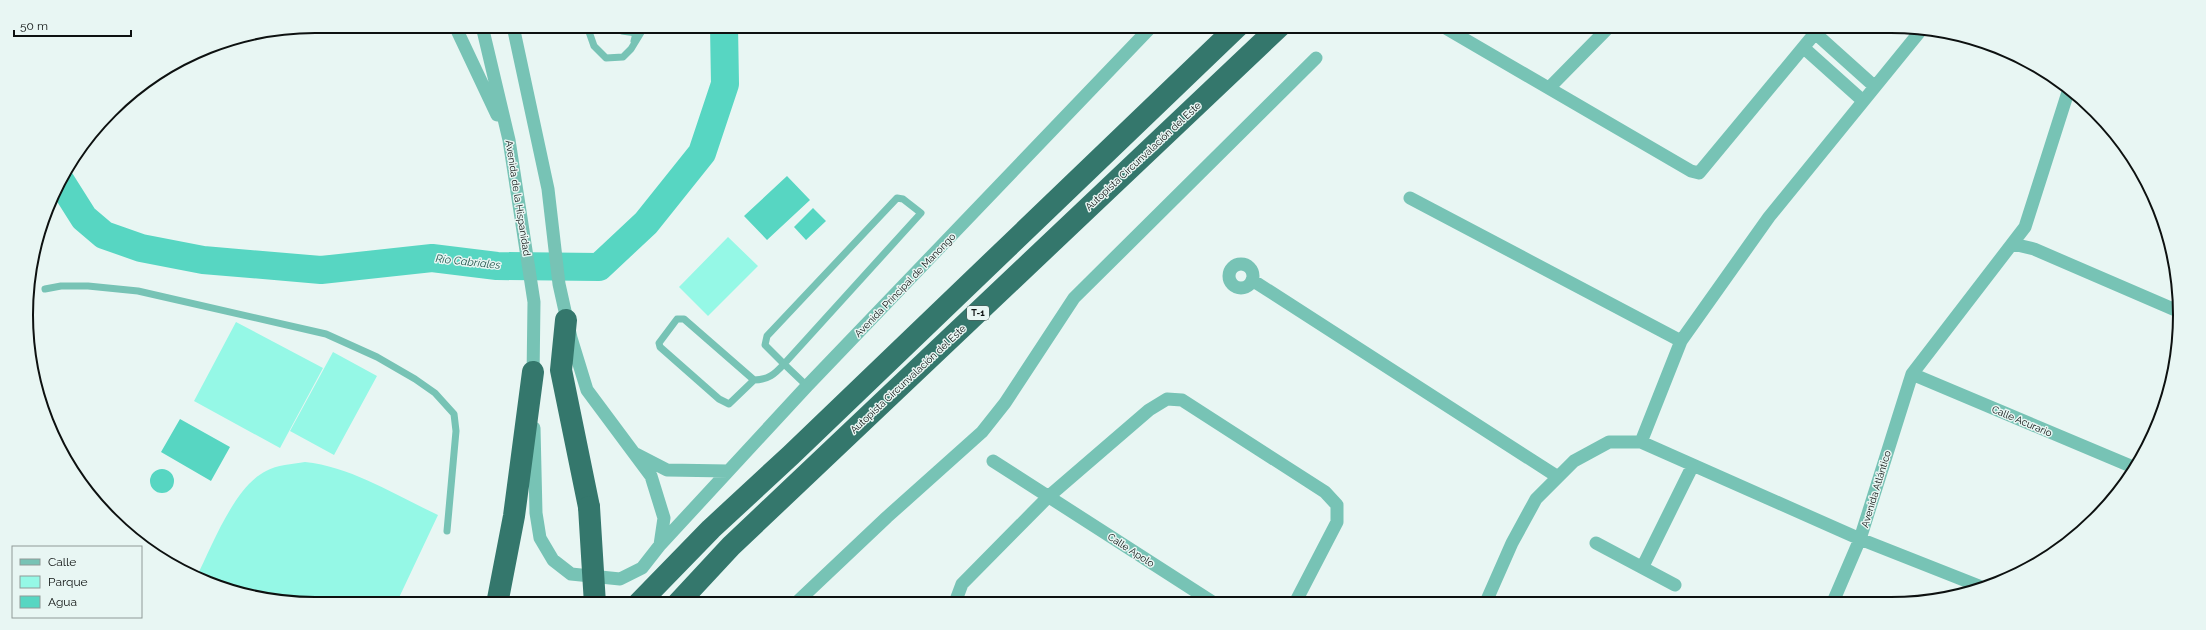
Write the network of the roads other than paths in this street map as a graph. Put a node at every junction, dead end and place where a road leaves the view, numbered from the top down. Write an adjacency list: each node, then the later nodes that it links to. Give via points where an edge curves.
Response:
1 (458, 33): 22 (street)
2 (484, 33): 22 (street, Avenida de la Hispanidad)
3 (515, 33): 28 (street, via 548,189 559,284)
4 (589, 33): 16 (lane, via 594,46 606,58 623,57)
5 (636, 33): 16 (lane)
6 (641, 33): 16 (lane)
7 (1145, 33): 34 (street, Avenida Principal de Manongo)
8 (1231, 33): 52 (highway, T-1, via 797,450 711,529)
9 (1273, 33): 53 (highway, Autopista Circunvalación del Este / T-1, via 731,546)
10 (1454, 33): 19 (street)
11 (1603, 33): 19 (street)
12 (1816, 33): 15 (street)
13 (1821, 33): 18 (street)
14 (1917, 34): 18 (street)
15 (1804, 48): 19 (street, via 1699,173 1691,171); 21 (street)
16 (631, 49)
17 (1316, 58): 54 (street, via 1074,298 982,432)
18 (1874, 86): 21 (street)
19 (1549, 88)
20 (2069, 96): 24 (street, via 2025,227)
21 (1862, 100): 29 (street, via 1769,217)
22 (509, 140): 31 (street, Avenida de la Hispanidad, via 534,302)
23 (1410, 198): 29 (street)
24 (2012, 244): 27 (street, via 2034,249); 32 (street)
25 (1252, 280): 41 (street)
26 (45, 289): 43 (lane, via 88,286 138,290 326,334 377,357 415,379 435,393 454,414 456,431)
27 (2173, 309)
28 (566, 320): 36 (street, via 587,390); 51 (highway, bridge, via 561,370 589,507)
29 (1681, 341): 35 (street)
30 (784, 364): 30 (lane, via 765,345 767,336 897,198 903,199 922,213); 33 (lane, via 773,375 763,380); 34 (lane)
31 (533, 372): 46 (street, Avenida de la Hispanidad, via 536,514 540,538 553,560 571,574 620,579 642,568); 50 (highway, via 514,516)
32 (1912, 374): 39 (street, Calle Acurario); 44 (street, Avenida Atlántico)
33 (754, 380): 33 (lane, via 684,319 677,319 660,343 660,347 729,404)
34 (808, 386): 40 (street, Avenida Principal de Manongo)
35 (1641, 442): 38 (street); 41 (street, via 1609,442 1574,461)
36 (631, 451): 40 (street, via 666,470); 46 (street, via 651,476 657,493 664,518)
37 (993, 461): 42 (street, Calle Apolo)
38 (1693, 465): 44 (street); 47 (street)
39 (2129, 465)
40 (728, 471): 46 (street, Avenida Principal de Manongo)
41 (1558, 477): 58 (street, via 1536,499 1512,543)
42 (1048, 497): 55 (street, via 962,584); 56 (street, Calle Apolo); 57 (street, via 1149,410 1167,399 1182,400 1325,492 1337,505 1337,522)
43 (447, 531)
44 (1860, 539): 49 (street); 59 (street, Avenida Atlántico)
45 (1596, 543): 47 (street)
46 (660, 545)
47 (1643, 566): 48 (street)
48 (1675, 584)
49 (1974, 584)
50 (498, 597)
51 (595, 597)
52 (645, 597)
53 (684, 597)
54 (802, 597)
55 (957, 597)
56 (1205, 597)
57 (1298, 597)
58 (1488, 597)
59 (1835, 597)

